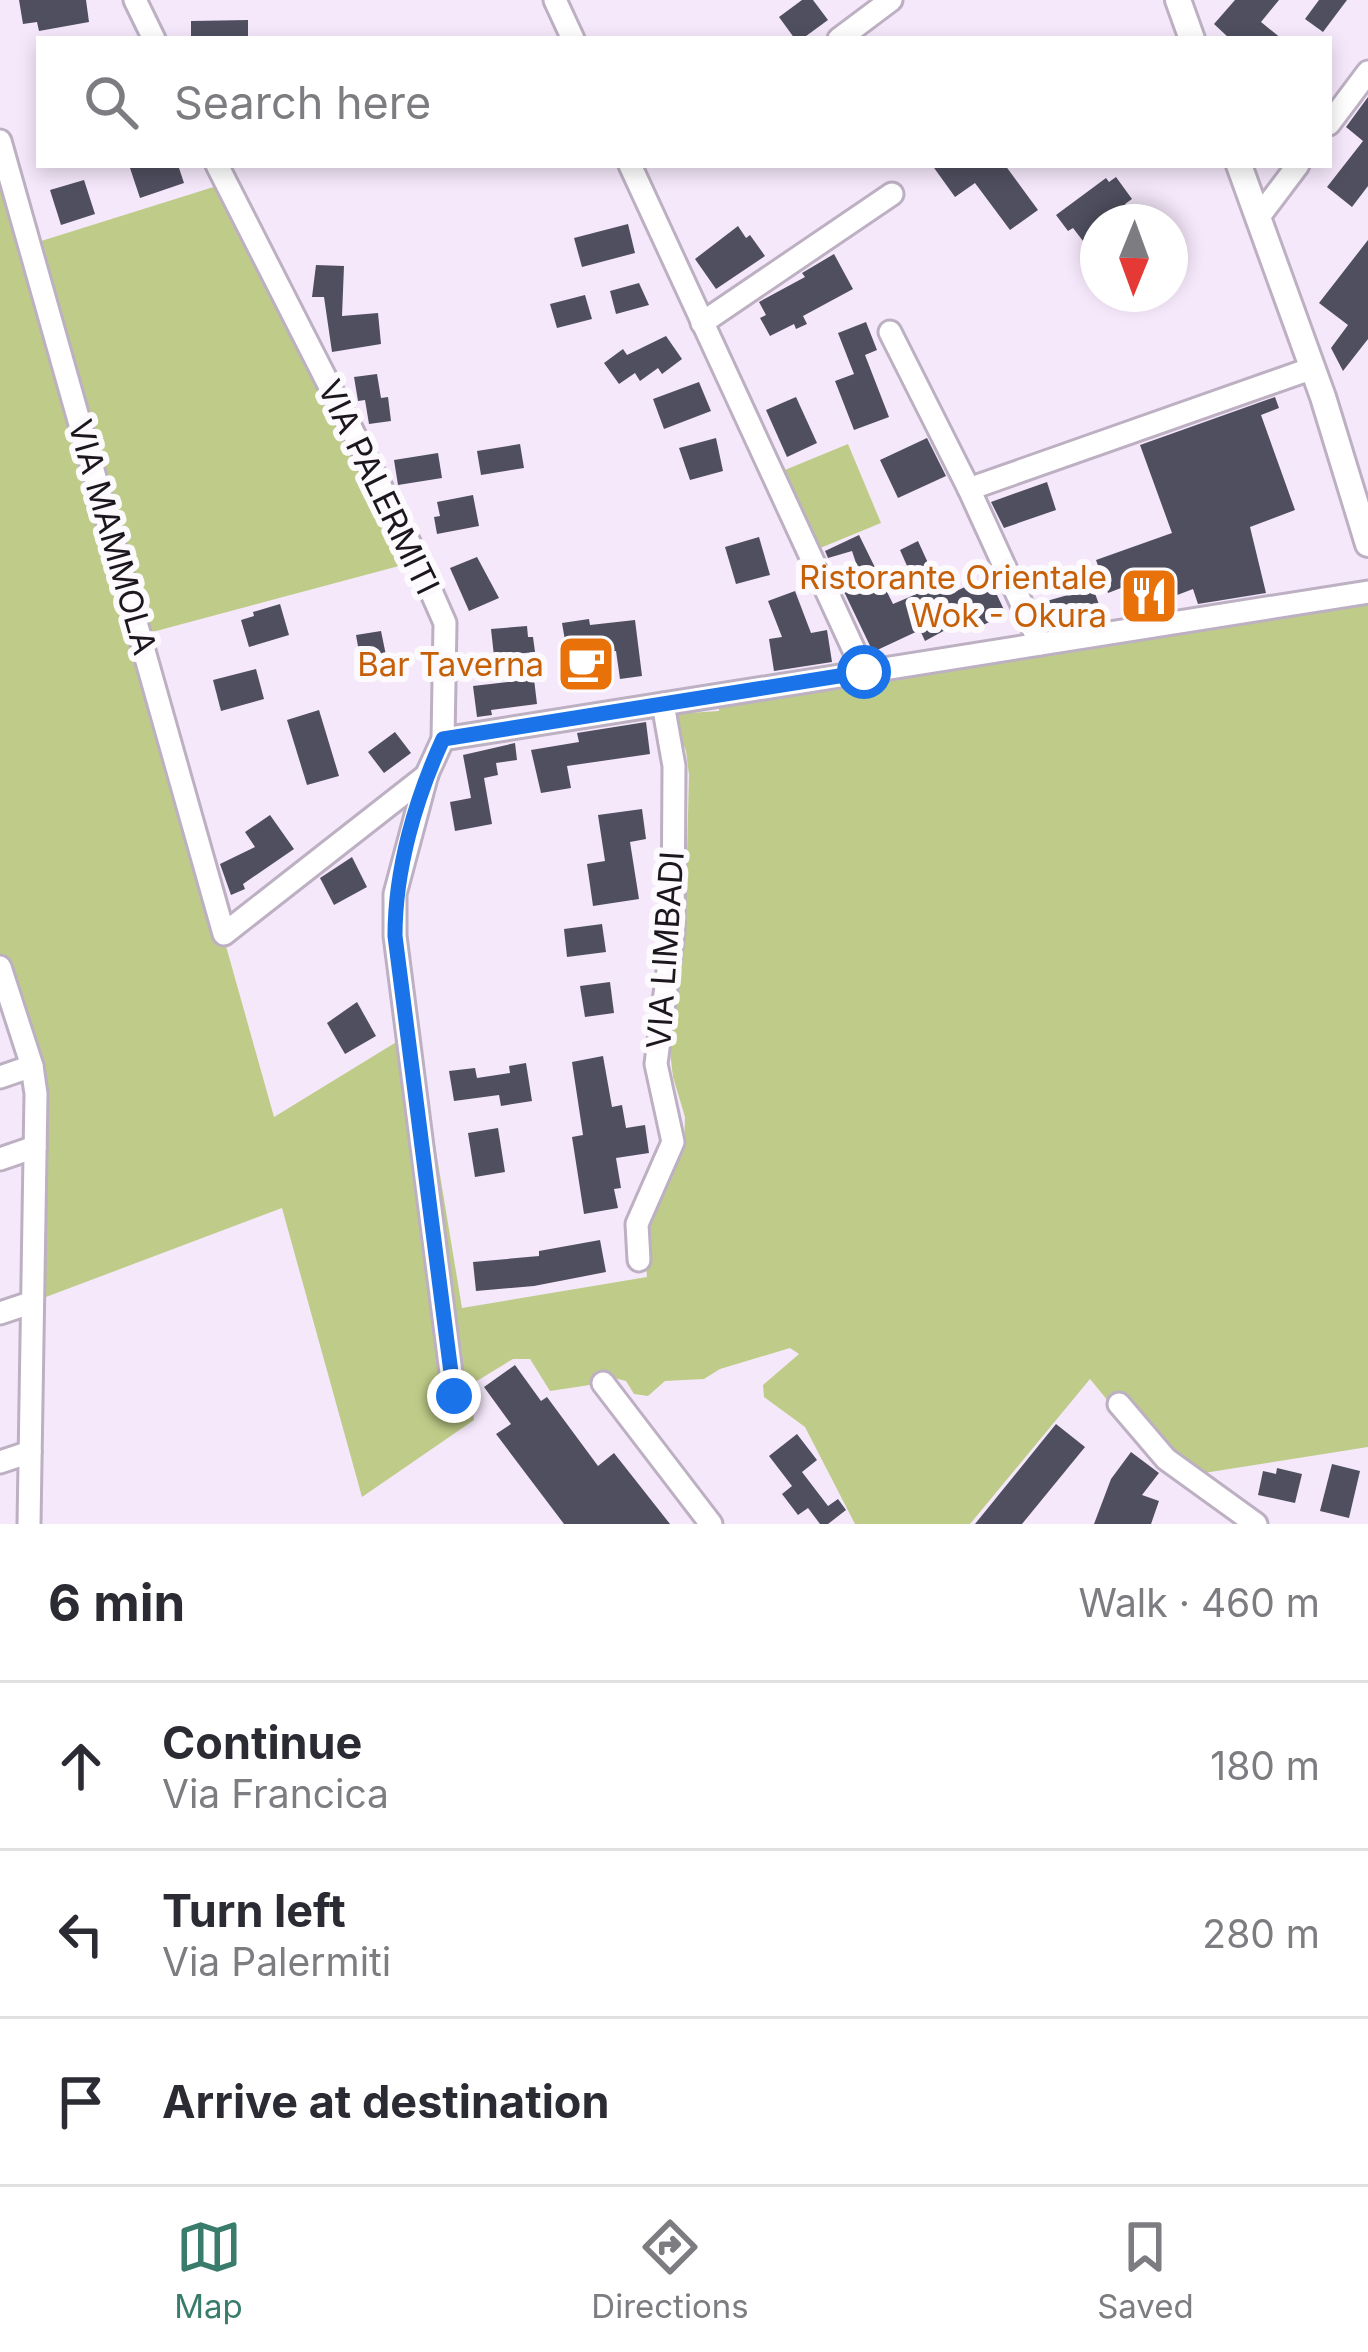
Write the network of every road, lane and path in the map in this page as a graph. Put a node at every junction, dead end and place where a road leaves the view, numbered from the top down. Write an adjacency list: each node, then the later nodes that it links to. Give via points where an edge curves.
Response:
1 (135, 0): 5 (street)
2 (555, 0): 6 (street)
3 (891, 0): 7 (street)
4 (1178, 0): 8 (main road)
5 (153, 36)
6 (572, 36)
7 (843, 36)
8 (1191, 36)
9 (1368, 72): 10 (street)
10 (1332, 120)
11 (0, 141): 28 (street, VIA MAMMOLA, via 224,934)
12 (219, 168): 27 (street, VIA PALERMITI, via 445,623)
13 (631, 168): 18 (street)
14 (1240, 168): 17 (main road)
15 (1296, 168): 17 (street)
16 (892, 194): 18 (street)
17 (1258, 218): 20 (main road)
18 (702, 323): 25 (street)
19 (890, 332): 21 (street)
20 (1313, 368): 21 (street); 22 (main road)
21 (969, 489): 24 (street)
22 (1368, 544)
23 (1368, 592): 24 (street)
24 (1040, 644): 25 (street)
25 (864, 672): 26 (street)
26 (663, 704): 27 (street); 34 (street, VIA LIMBADI, via 674,766 673,932 656,1064 673,1142 637,1224)
27 (443, 739): 28 (street, VIA PALERMITI)
28 (427, 774): 38 (street, VIA PALERMITI, via 395,894 395,936)
29 (0, 967): 30 (street)
30 (32, 1066): 31 (street); 32 (street)
31 (0, 1076)
32 (35, 1147): 33 (street); 35 (street)
33 (0, 1159)
34 (639, 1260)
35 (30, 1303): 36 (street); 40 (street)
36 (0, 1313)
37 (603, 1383): 43 (street)
38 (454, 1396)
39 (1119, 1403): 44 (street, via 1172,1463)
40 (30, 1452): 41 (street); 42 (street)
41 (0, 1462)
42 (29, 1524)
43 (711, 1524)
44 (1256, 1524)

